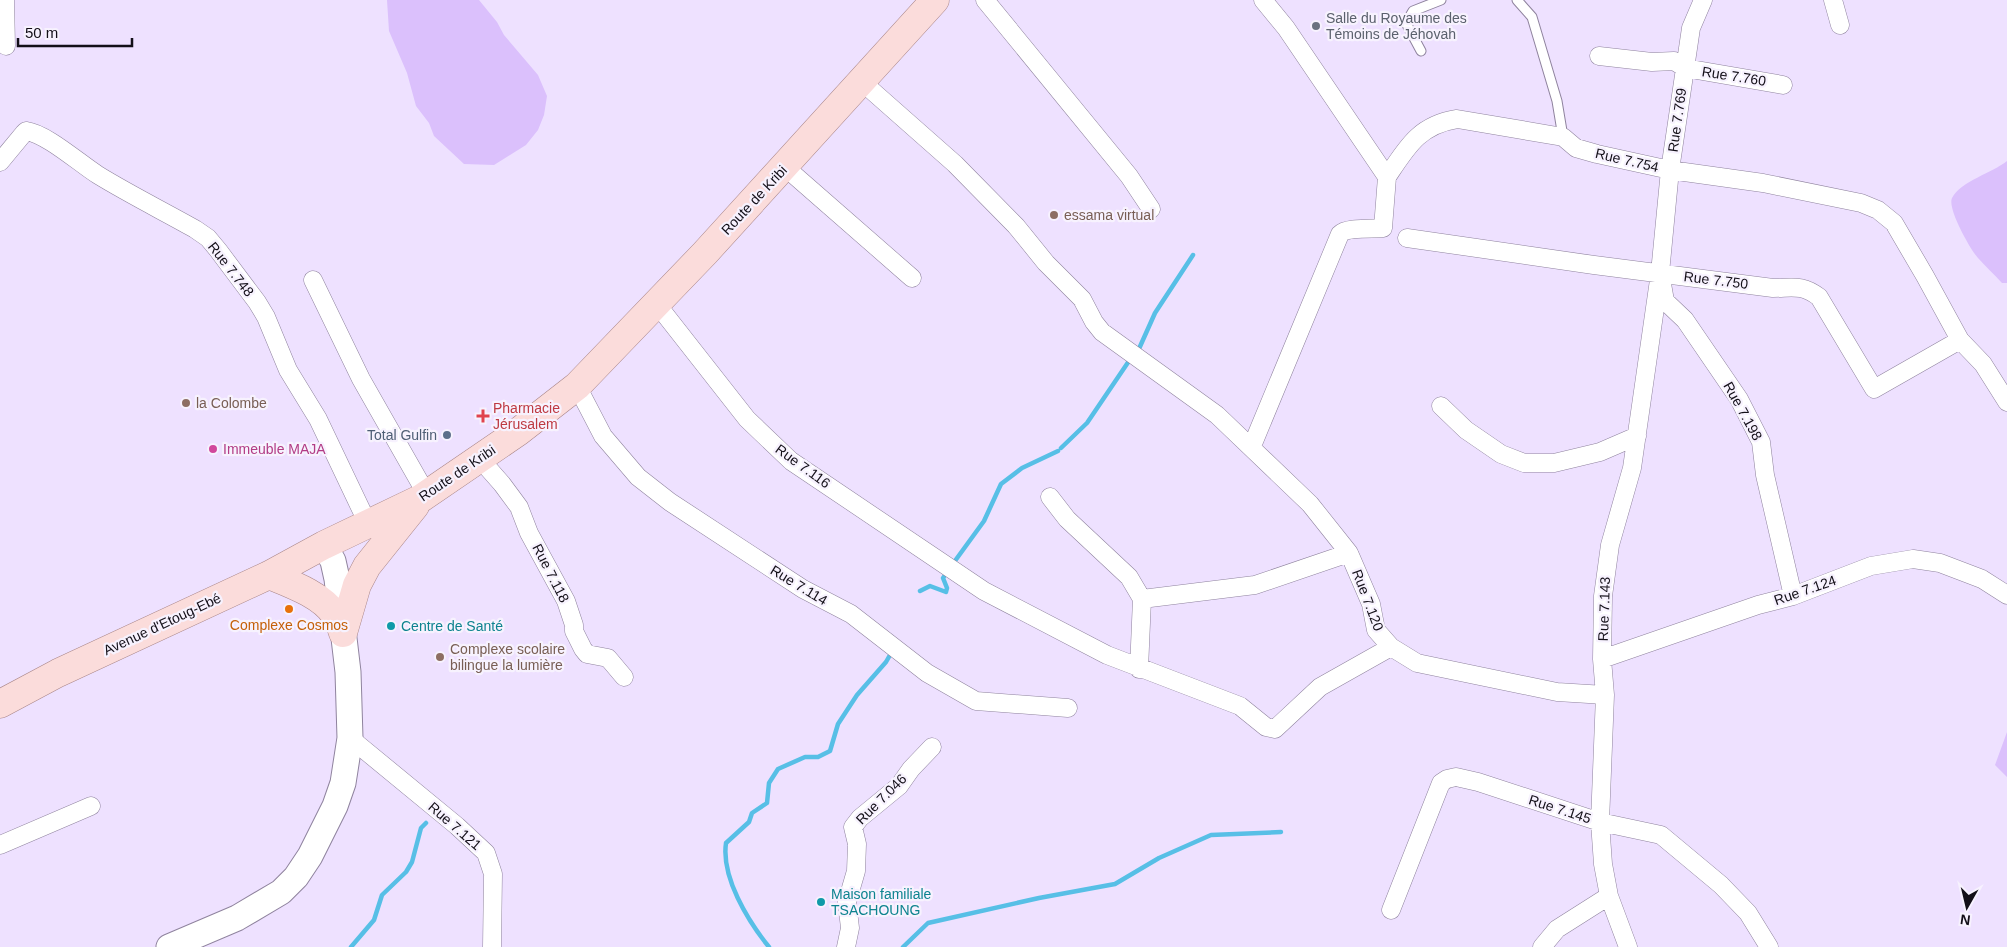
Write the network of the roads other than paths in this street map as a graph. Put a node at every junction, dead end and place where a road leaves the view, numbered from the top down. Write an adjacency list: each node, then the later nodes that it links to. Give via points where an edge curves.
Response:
1 (5, 0): 10 (street)
2 (935, 0): 14 (main road, Route de Kribi)
3 (985, 0): 21 (street, via 1129,176)
4 (1263, 0): 20 (street, via 1286,28)
5 (1441, 0): 11 (lane, via 1412,11 1406,23)
6 (1517, 0): 16 (lane, via 1532,17 1557,101)
7 (1703, 0): 13 (street, Rue 7.769, via 1691,28)
8 (1832, 0): 9 (street)
9 (1840, 25)
10 (6, 46)
11 (1421, 51)
12 (1599, 56): 13 (street, Rue 7.760, via 1674,61)
13 (1685, 68): 15 (street, Rue 7.760); 19 (street, Rue 7.769)
14 (861, 81): 18 (main road, Route de Kribi); 32 (street, via 956,164 1016,226 1082,300 1102,332 1217,415)
15 (1783, 85)
16 (1563, 137): 19 (street, Rue 7.754, via 1576,148); 20 (street, Rue 7.754, via 1477,122 1440,122 1409,144)
17 (0, 162): 36 (street, Rue 7.748, via 24,133 30,131 98,175 208,238 266,317 288,370 318,419)
18 (785, 166): 24 (street); 26 (main road, Route de Kribi)
19 (1670, 170): 23 (street, Rue 7.769); 27 (street, Rue 7.754, via 1763,183 1861,202 1878,210 1894,223)
20 (1387, 177): 32 (street, via 1383,228 1349,230 1340,234)
21 (1151, 209)
22 (1406, 238): 23 (street, Rue 7.750)
23 (1660, 273): 27 (street, Rue 7.750, via 1773,288 1809,289 1819,296 1874,389); 31 (street, Rue 7.143); 41 (street, Rue 7.198, via 1665,301 1685,320 1739,398 1761,442 1765,474)
24 (912, 278)
25 (313, 280): 34 (street)
26 (656, 303): 28 (main road, Route de Kribi); 46 (street, Rue 7.116, via 741,412 784,455 984,591 1079,641)
27 (1960, 340): 29 (street, Rue 7.754, via 1983,364)
28 (576, 386): 33 (main road, Route de Kribi); 50 (street, Rue 7.114, via 603,436 638,477 670,502 803,589 851,614 927,673 976,701)
29 (2007, 402)
30 (1440, 406): 31 (street, via 1466,430 1501,454 1524,463 1554,463 1600,452)
31 (1637, 436): 45 (street, Rue 7.143, via 1605,574)
32 (1252, 446): 38 (street, via 1310,504)
33 (480, 459): 34 (main road, Route de Kribi); 47 (street, Rue 7.118, via 519,508 566,601 583,649 587,654 608,658)
34 (424, 497): 36 (main road, Route de Kribi); 43 (main road, via 364,572)
35 (1050, 497): 42 (street, via 1067,519 1129,577)
36 (368, 524): 37 (main road, Route de Kribi)
37 (324, 545): 39 (main road, Avenue d'Etoug-Ebé); 43 (main road, via 334,561)
38 (1349, 553): 42 (street, Rue 7.120, via 1256,586); 44 (street, Rue 7.120, via 1371,604 1376,630)
39 (269, 575): 43 (main road, via 304,589 322,603 335,614); 49 (main road, Avenue d'Etoug-Ebé, via 67,668)
40 (2007, 595): 41 (street, Rue 7.124, via 1982,579 1940,563 1913,559 1871,566)
41 (1793, 596): 45 (street, Rue 7.124)
42 (1142, 599): 46 (street)
43 (343, 633): 51 (main road)
44 (1391, 647): 46 (street, Rue 7.116, via 1320,687 1274,729 1266,727 1240,706); 48 (street, Rue 7.120, via 1417,663 1461,673 1557,692)
45 (1602, 659): 48 (street, Rue 7.143)
46 (1139, 668)
47 (624, 677)
48 (1605, 695): 54 (street, Rue 7.143)
49 (0, 704)
50 (1068, 708)
51 (350, 738): 58 (main road, via 344,783 335,806 319,840 296,876 281,892 237,918); 59 (street, Rue 7.121, via 486,853 493,874)
52 (932, 747): 60 (street, Rue 7.046, via 899,786 853,827 857,844 856,871 847,902 850,928)
53 (91, 806): 55 (street)
54 (1600, 822): 56 (street, Rue 7.143); 57 (street, Rue 7.145, via 1478,782 1456,777 1447,779 1441,783); 63 (street, Rue 7.145, via 1661,835 1721,885 1748,913)
55 (0, 845)
56 (1609, 896): 61 (street, via 1556,929); 62 (street, Rue 7.143)
57 (1391, 910)
58 (169, 947)
59 (492, 947)
60 (846, 947)
61 (1542, 947)
62 (1628, 947)
63 (1769, 947)

